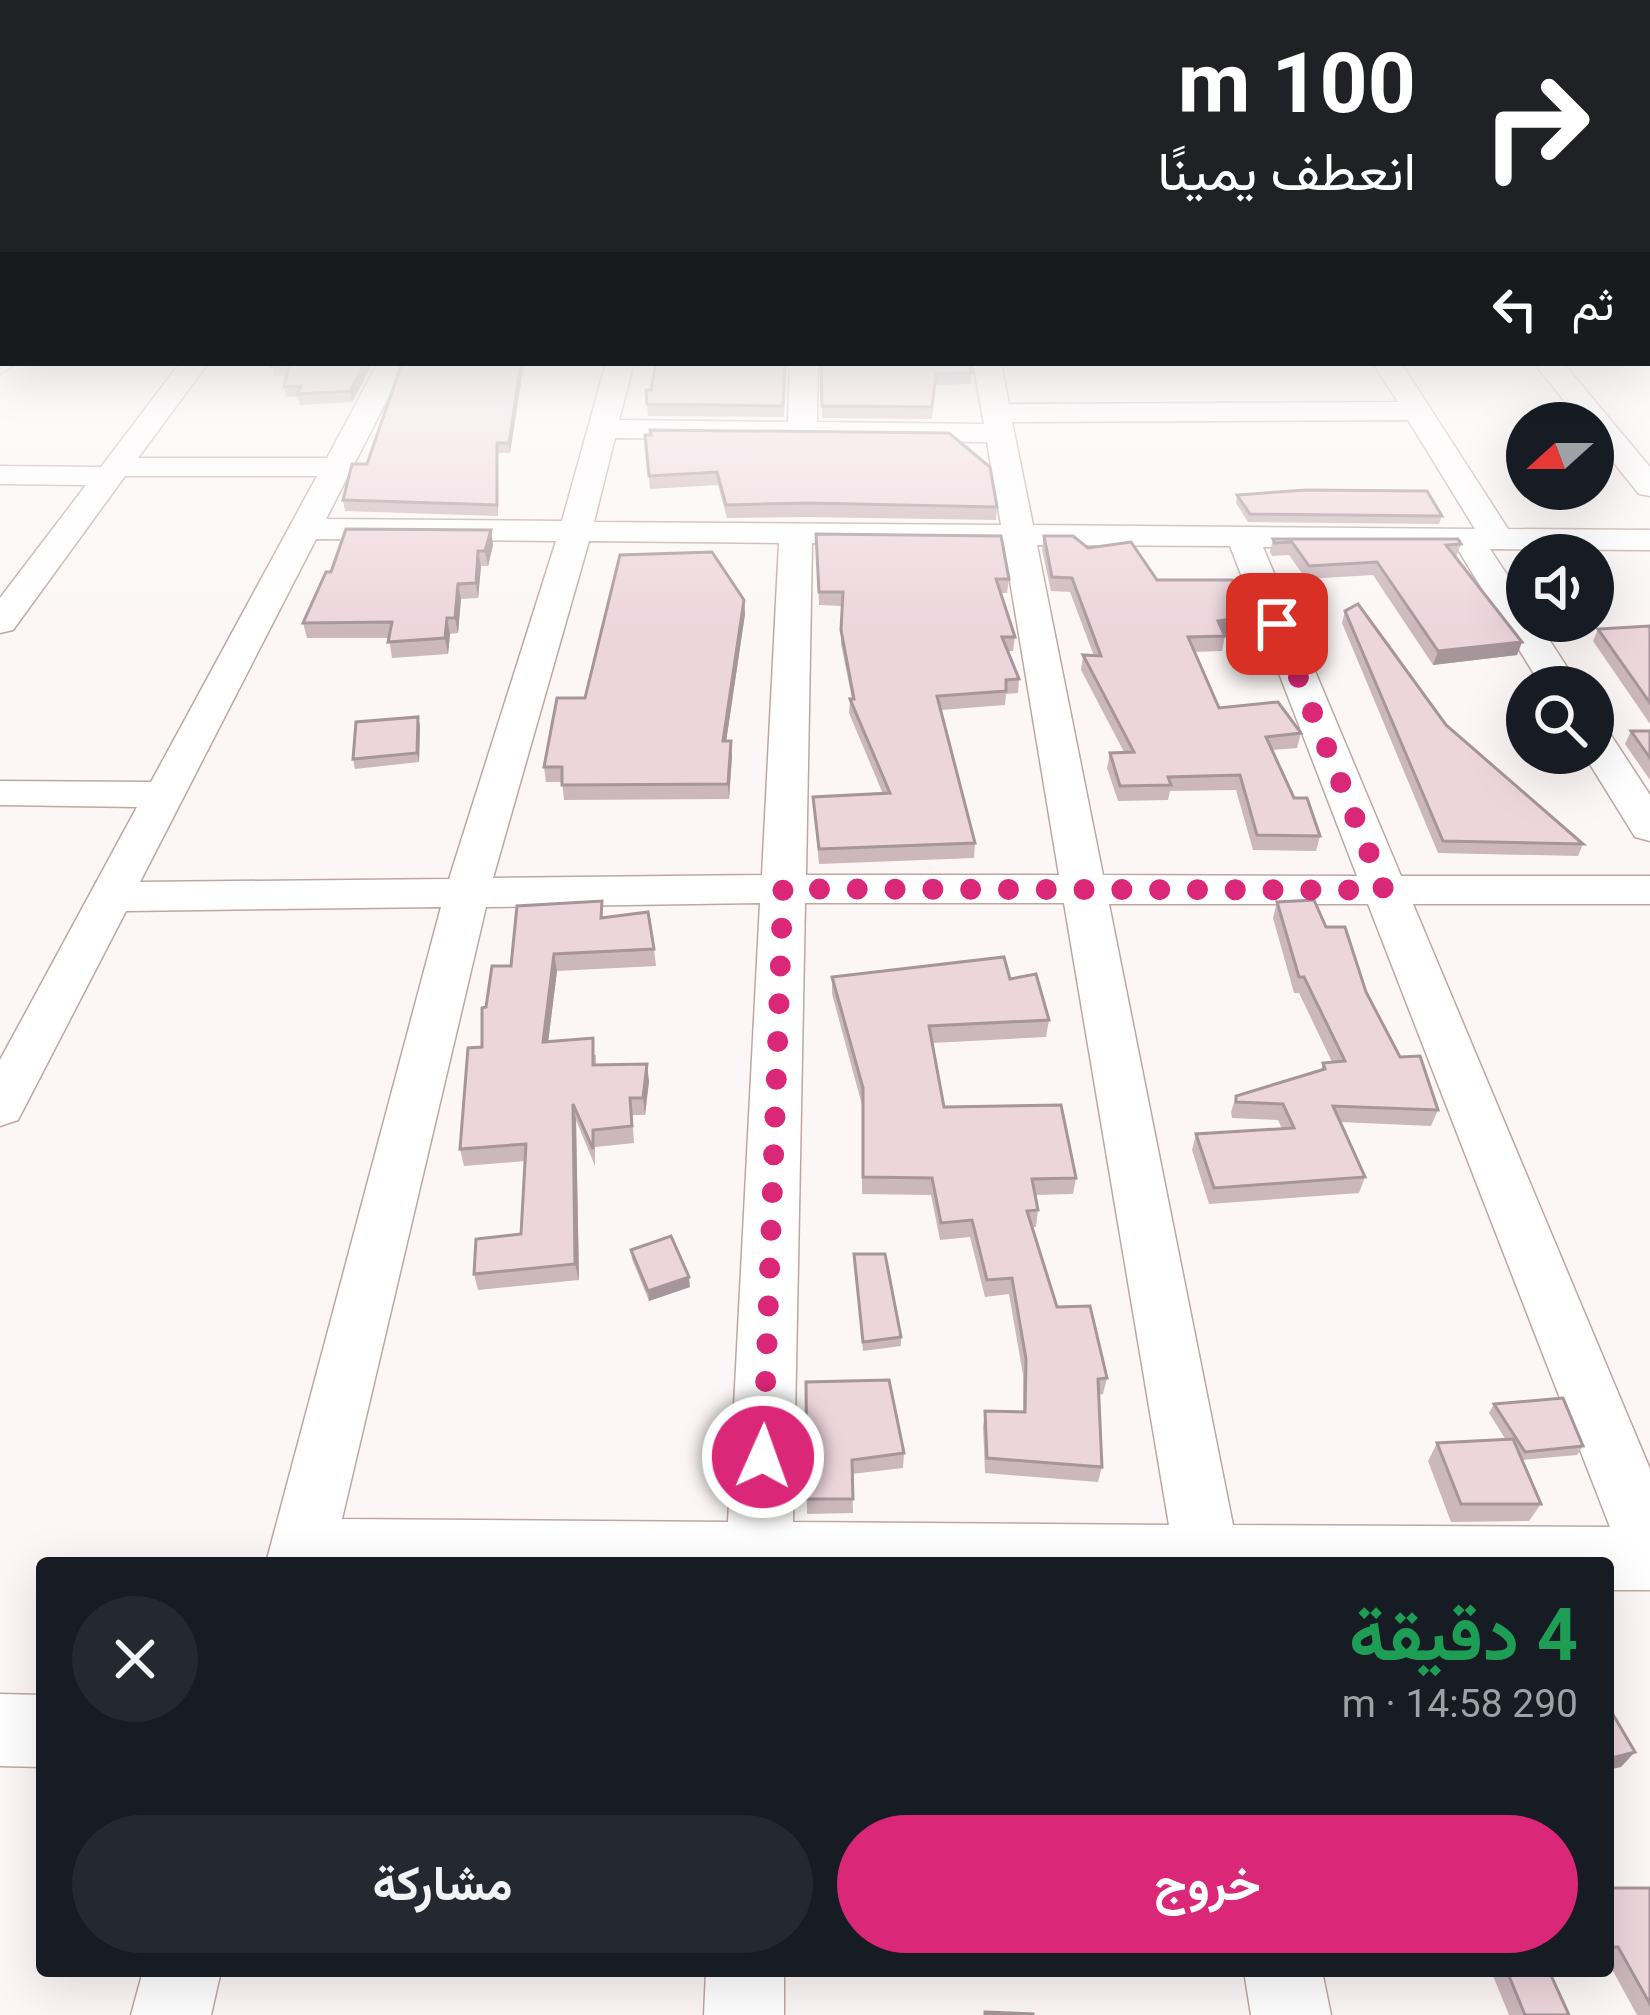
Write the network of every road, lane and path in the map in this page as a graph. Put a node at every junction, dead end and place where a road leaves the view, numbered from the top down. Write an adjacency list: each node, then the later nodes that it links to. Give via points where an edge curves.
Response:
1 (136, 441): 8 (street)
2 (350, 441): 7 (street)
3 (600, 441): 11 (street)
4 (1000, 441): 14 (street)
5 (1432, 441): 16 (street)
6 (1612, 441): 10 (street)
7 (336, 467): 8 (street); 12 (street)
8 (113, 472): 9 (street); 18 (street)
9 (0, 476)
10 (1650, 488)
11 (576, 528): 12 (street); 13 (street); 28 (street)
12 (304, 529): 22 (street)
13 (796, 531): 14 (street); 24 (street)
14 (1018, 533): 15 (street); 25 (street)
15 (1242, 535): 16 (street); 26 (street)
16 (1482, 538): 17 (street); 19 (street)
17 (1650, 539)
18 (0, 622)
19 (1550, 666)
20 (1614, 771): 23 (street)
21 (0, 793): 22 (street)
22 (164, 795): 29 (street)
23 (1650, 828)
24 (783, 889): 25 (street); 28 (street); 34 (street)
25 (1083, 889): 26 (street); 35 (street)
26 (1384, 890): 27 (street); 31 (street)
27 (1650, 890)
28 (467, 893): 29 (street); 32 (street)
29 (110, 897): 30 (street)
30 (0, 1107)
31 (1650, 1547)
32 (301, 1556): 33 (street)
33 (530, 1557)
34 (759, 1557)
35 (1206, 1557)
36 (1614, 1559): 37 (street)
37 (1650, 1559)
38 (0, 1730): 39 (street)
39 (36, 1731)
40 (180, 1977): 43 (street)
41 (745, 1977): 44 (street)
42 (1284, 1977): 45 (street)
43 (170, 2015)
44 (743, 2015)
45 (1291, 2015)

